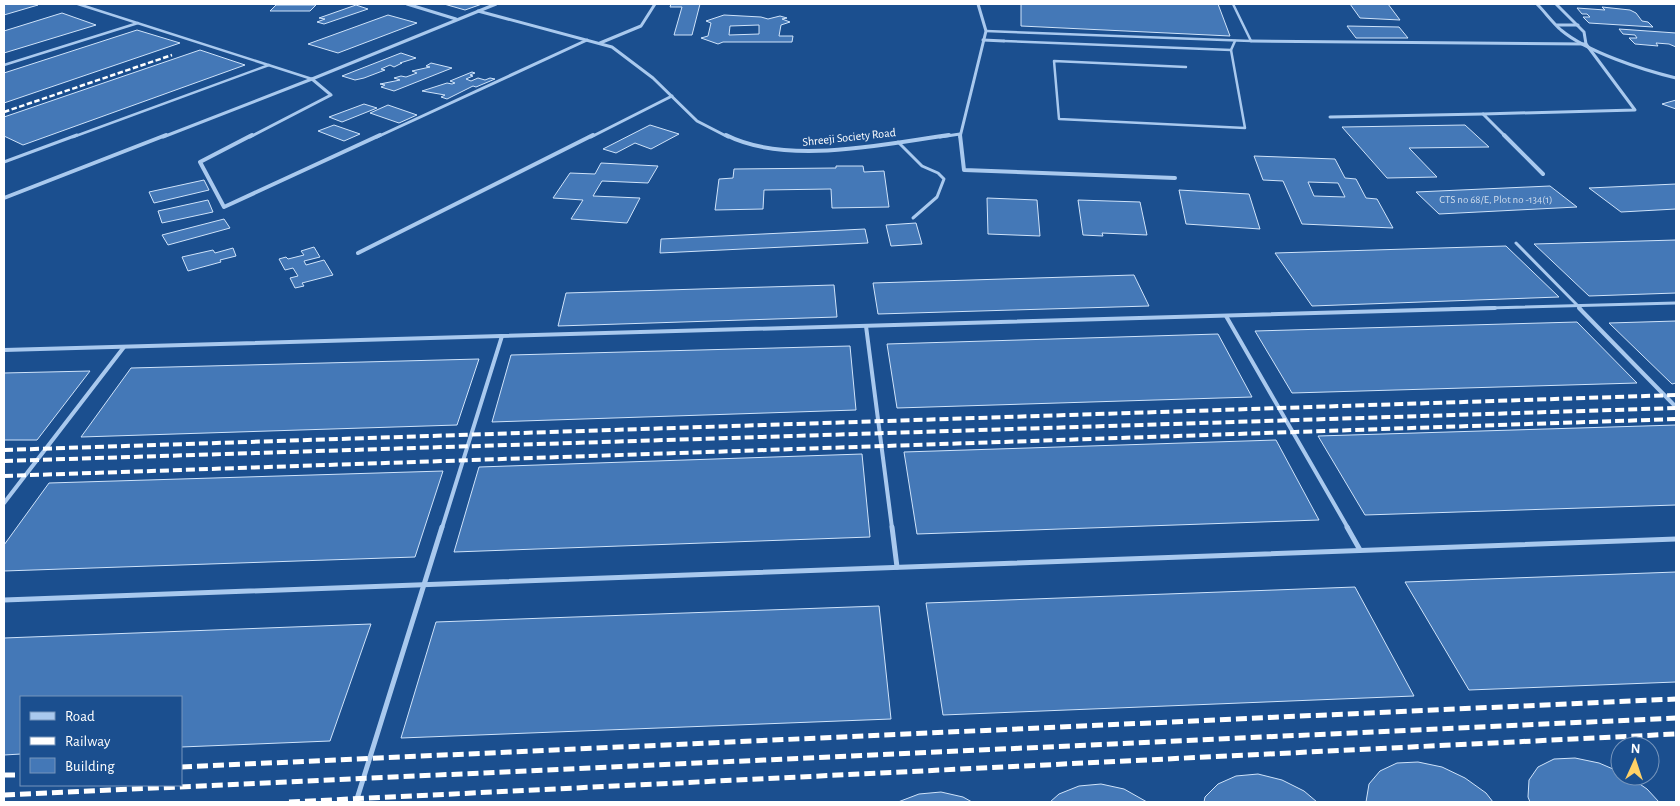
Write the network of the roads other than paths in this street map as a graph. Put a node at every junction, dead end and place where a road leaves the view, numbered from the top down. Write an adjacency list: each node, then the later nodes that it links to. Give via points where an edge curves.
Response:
1 (78, 4): 11 (lane)
2 (407, 4): 10 (street)
3 (496, 4): 9 (street)
4 (655, 4): 20 (street, via 642,26)
5 (978, 4): 14 (street)
6 (1233, 4): 19 (lane)
7 (1537, 4): 12 (street)
8 (1556, 4): 13 (street)
9 (477, 11): 10 (street); 15 (street, Shreeji Society Road)
10 (456, 19): 27 (street)
11 (138, 23): 23 (lane); 24 (lane)
12 (1556, 25): 13 (street); 21 (street)
13 (1578, 26): 21 (street, via 1584,32)
14 (986, 31): 16 (street); 18 (lane)
15 (587, 40): 20 (street, Shreeji Society Road); 27 (street, via 224,207 200,162 331,94)
16 (983, 40): 17 (street); 31 (street)
17 (1004, 41): 22 (lane)
18 (1235, 41): 19 (lane); 22 (lane)
19 (1251, 41): 21 (street)
20 (600, 43): 28 (street, Shreeji Society Road, via 612,47 640,67)
21 (1586, 44): 26 (street); 29 (street, via 1636,110)
22 (1231, 50): 25 (lane, via 1245,128 1059,119 1054,61)
23 (4, 65)
24 (269, 65): 27 (lane); 34 (lane)
25 (1186, 67)
26 (1676, 78)
27 (312, 79): 38 (street)
28 (672, 96): 32 (street, Shreeji Society Road, via 697,121 739,142 797,152); 41 (street)
29 (1483, 114): 30 (street); 36 (street)
30 (1330, 117)
31 (960, 134): 32 (street, Shreeji Society Road); 37 (street, via 964,170)
32 (898, 142): 39 (lane, via 922,166 938,173 944,180 936,198)
33 (4, 156): 34 (lane)
34 (10, 159): 35 (lane)
35 (4, 162)
36 (1543, 174)
37 (1175, 178)
38 (4, 198)
39 (913, 218)
40 (1516, 243): 43 (lane)
41 (358, 253)
42 (1676, 303): 43 (lane)
43 (1578, 306): 44 (lane); 49 (lane)
44 (1226, 316): 45 (lane); 52 (lane)
45 (866, 326): 46 (lane); 53 (lane)
46 (502, 336): 47 (lane); 54 (lane)
47 (124, 347): 48 (lane); 50 (lane)
48 (4, 350)
49 (1676, 407)
50 (4, 503)
51 (1676, 539): 52 (lane)
52 (1360, 550): 53 (lane)
53 (897, 567): 54 (lane)
54 (425, 585): 55 (lane); 56 (lane)
55 (4, 600)
56 (356, 802)

